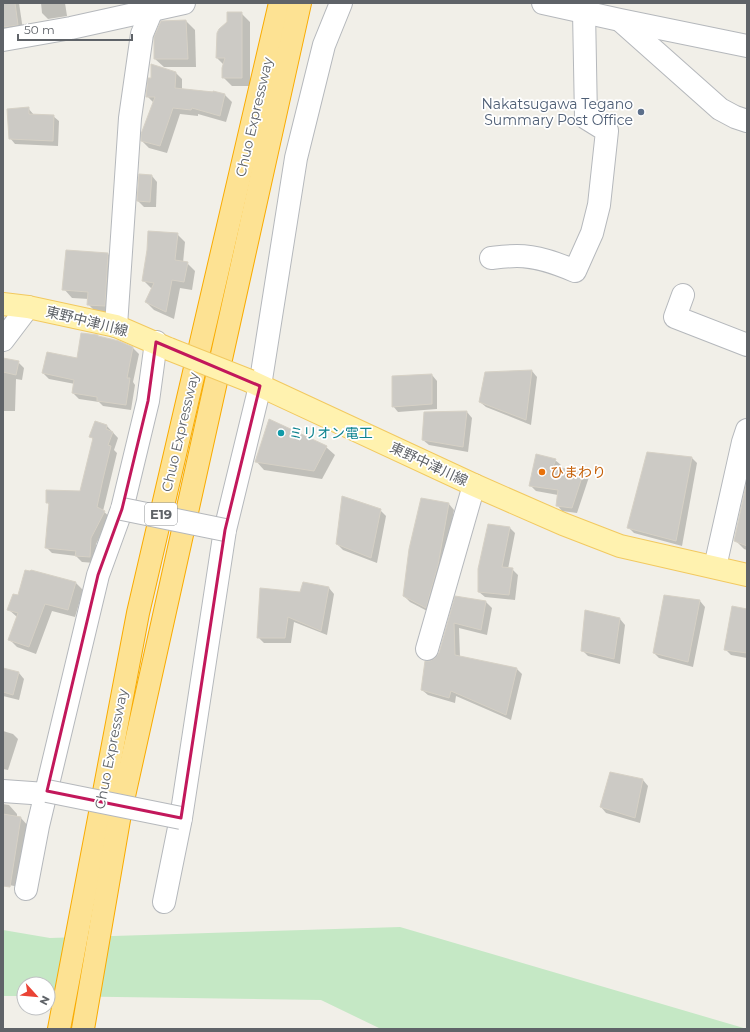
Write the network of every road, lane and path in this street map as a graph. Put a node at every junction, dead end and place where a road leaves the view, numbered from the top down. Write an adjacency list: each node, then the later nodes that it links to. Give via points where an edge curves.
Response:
1 (184, 3): 6 (street)
2 (280, 3): 33 (highway, Chuo Expressway / E19, via 138,613)
3 (300, 3): 34 (highway, Chuo Expressway / E19, via 120,814)
4 (341, 3): 20 (street, via 324,45 296,158)
5 (555, 4): 7 (street)
6 (152, 10): 9 (street); 16 (street, via 142,34 130,118)
7 (584, 12): 8 (street); 12 (street, via 586,118 607,131 599,204 592,233 575,271 534,257)
8 (620, 20): 10 (street); 11 (street, via 720,109)
9 (3, 40)
10 (747, 46)
11 (747, 121)
12 (492, 258)
13 (683, 295): 19 (street, via 675,317)
14 (3, 304): 15 (main road, 東野中津川線)
15 (28, 307): 16 (main road, 東野中津川線); 17 (street)
16 (116, 326): 18 (main road, 東野中津川線)
17 (3, 340)
18 (163, 345): 20 (main road, 東野中津川線, bridge); 23 (street)
19 (747, 345)
20 (255, 384): 22 (main road, 東野中津川線); 24 (street)
21 (747, 430): 25 (street)
22 (474, 485): 25 (main road, 東野中津川線, via 620,546); 27 (street)
23 (122, 509): 24 (street, bridge); 29 (street, via 98,575)
24 (225, 530): 30 (street)
25 (715, 567): 26 (main road, 東野中津川線)
26 (747, 575)
27 (427, 649)
28 (3, 791): 29 (street)
29 (46, 792): 30 (street, bridge); 31 (street)
30 (181, 818): 32 (street)
31 (26, 890)
32 (164, 902)
33 (59, 1029)
34 (84, 1029)

